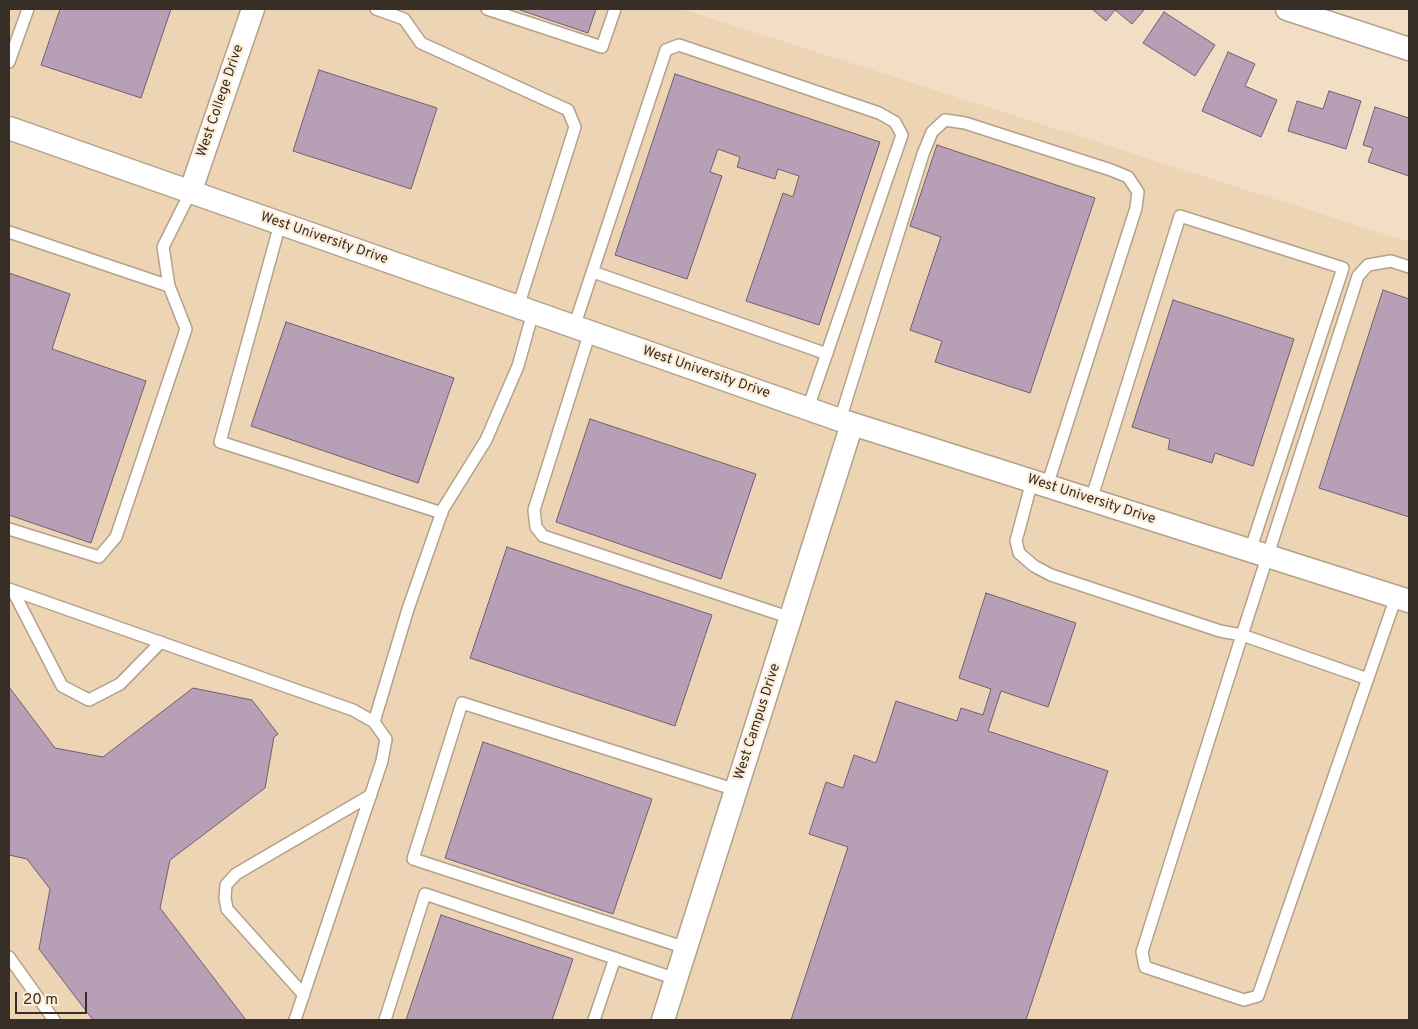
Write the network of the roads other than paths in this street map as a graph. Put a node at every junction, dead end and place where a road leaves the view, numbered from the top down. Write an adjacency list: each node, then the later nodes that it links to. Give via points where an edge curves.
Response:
1 (28, 9): 8 (lane)
2 (253, 9): 10 (street, West College Drive)
3 (376, 9): 16 (lane, via 404,19 421,43 568,110 575,127)
4 (487, 9): 5 (lane, via 602,47)
5 (615, 9)
6 (1287, 9): 7 (street)
7 (1409, 49)
8 (9, 62)
9 (9, 128): 10 (street, West University Drive)
10 (190, 193): 11 (street, West University Drive); 15 (lane, via 163,247)
11 (280, 224): 16 (street, West University Drive); 23 (lane, via 220,442)
12 (9, 232): 15 (lane)
13 (1409, 267): 25 (lane, via 1392,261 1368,265 1358,276)
14 (593, 272): 17 (lane); 18 (lane); 18 (lane, via 666,50 679,46 879,113 895,122 902,135)
15 (169, 286): 24 (lane, via 186,329 116,537 99,557)
16 (525, 310): 17 (street, West University Drive); 23 (lane, via 518,366 486,440)
17 (582, 330): 19 (street, West University Drive); 28 (lane, via 534,510 536,527 543,536)
18 (827, 354): 19 (lane)
19 (808, 408): 20 (street, West University Drive)
20 (846, 422): 21 (street, West University Drive); 21 (lane, via 923,154 932,132 945,120 965,123 1128,177 1138,192 1136,208); 28 (street, West Campus Drive)
21 (1040, 483): 22 (street, West University Drive); 29 (lane, via 1016,541 1019,553 1034,566 1051,575)
22 (1091, 500): 25 (street, West University Drive); 25 (lane, via 1180,216 1343,268)
23 (442, 513): 32 (lane, via 408,609)
24 (9, 529)
25 (1260, 554): 27 (street, West University Drive); 29 (lane)
26 (11, 590): 30 (lane); 30 (lane, via 62,686 89,700 120,684)
27 (1403, 599): 31 (lane)
28 (791, 618): 33 (street, West Campus Drive)
29 (1242, 636): 31 (lane); 31 (lane, via 1142,952 1145,967 1244,1000 1258,996)
30 (160, 642): 32 (lane, via 353,710)
31 (1368, 679)
32 (374, 722): 34 (lane, via 386,739)
33 (736, 790): 35 (street, West Campus Drive); 35 (lane, via 462,703 414,859)
34 (371, 795): 39 (lane); 39 (lane, via 236,874 226,885 228,909)
35 (686, 948): 38 (street, West Campus Drive)
36 (9, 958): 40 (lane)
37 (615, 958): 38 (lane); 42 (lane, via 425,894); 43 (lane)
38 (676, 979): 44 (street, West Campus Drive)
39 (304, 996): 41 (lane)
40 (54, 1020)
41 (295, 1020)
42 (385, 1020)
43 (594, 1020)
44 (663, 1020)

